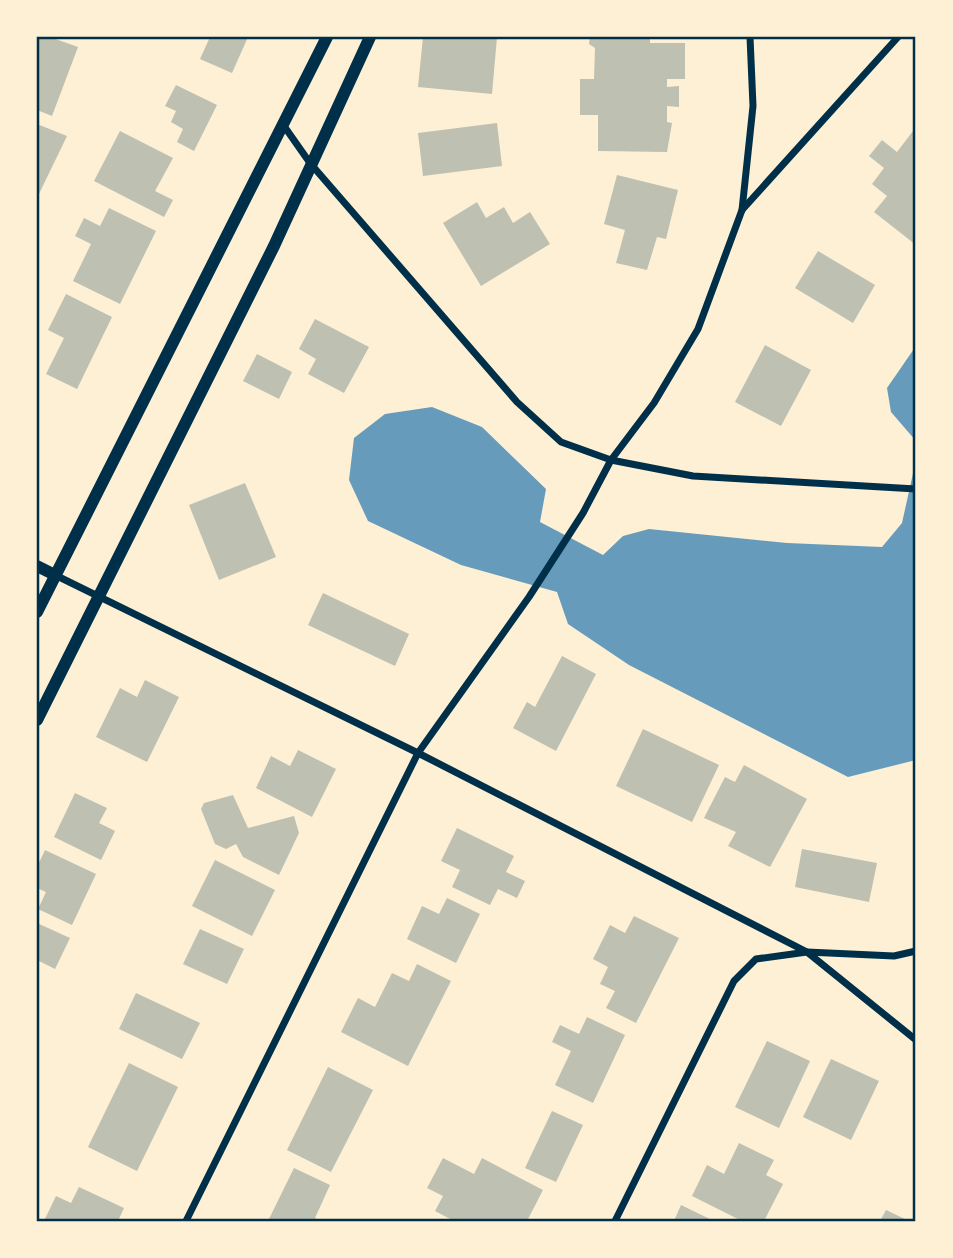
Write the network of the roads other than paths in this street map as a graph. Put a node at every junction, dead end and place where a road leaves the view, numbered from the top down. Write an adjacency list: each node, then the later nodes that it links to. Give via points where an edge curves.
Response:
1 (327, 37): 5 (street)
2 (370, 37): 6 (street)
3 (750, 37): 7 (street, via 753,106)
4 (898, 37): 7 (street)
5 (284, 126): 6 (street); 11 (street)
6 (310, 163): 8 (street, via 517,402 561,442); 12 (street, via 274,246)
7 (742, 210): 8 (street, via 698,329 654,403)
8 (611, 460): 9 (street, via 693,476); 15 (street, via 529,597)
9 (916, 489)
10 (37, 566): 11 (street)
11 (55, 575): 12 (street); 13 (street)
12 (99, 597): 14 (street); 15 (street)
13 (37, 612)
14 (37, 720)
15 (418, 753): 17 (street); 19 (street)
16 (916, 951): 17 (street, via 894,956)
17 (807, 952): 18 (street); 20 (street, via 756,959 734,981)
18 (916, 1040)
19 (186, 1221)
20 (615, 1221)

